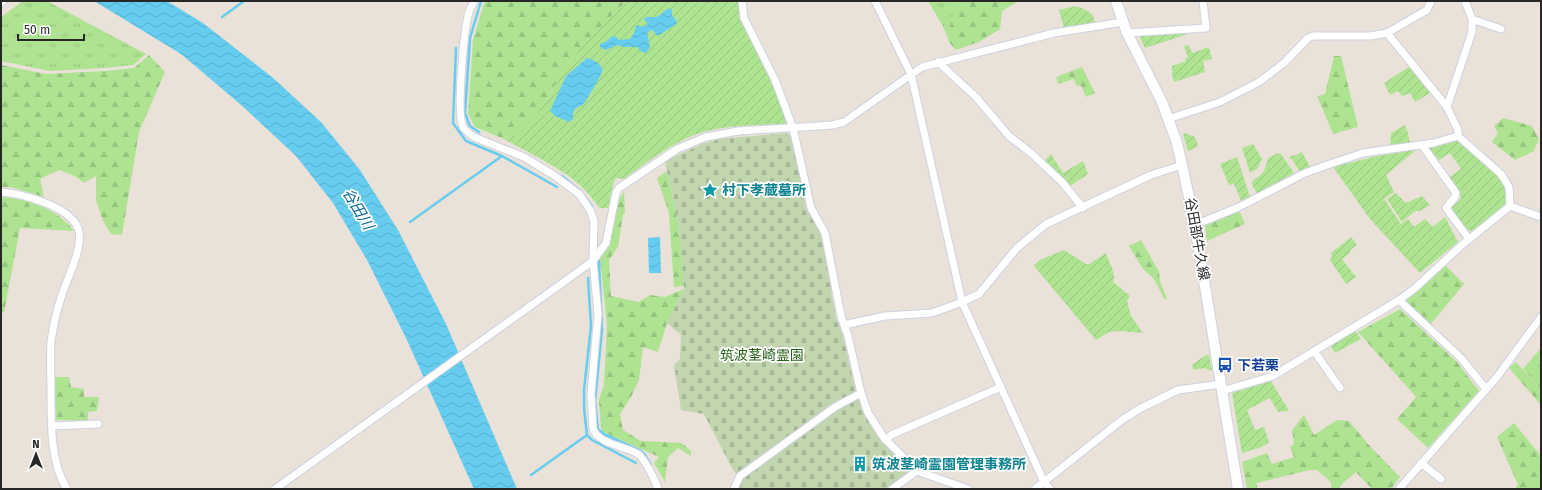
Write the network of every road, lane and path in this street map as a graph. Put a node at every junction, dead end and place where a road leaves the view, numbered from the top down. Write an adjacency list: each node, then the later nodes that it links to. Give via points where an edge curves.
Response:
1 (474, 1): 27 (street, via 469,12 464,40 460,112 463,127 474,137 524,157 578,194 590,210 594,221)
2 (742, 1): 17 (street, via 744,18 775,80)
3 (875, 1): 14 (street)
4 (1116, 1): 9 (main road, 谷田部牛久線)
5 (1203, 1): 11 (street, via 1206,28)
6 (1431, 1): 12 (street, via 1427,10)
7 (1465, 1): 8 (street)
8 (1472, 19): 10 (street); 15 (street, via 1472,32)
9 (1123, 22): 11 (main road, 谷田部牛久線); 13 (street, via 1054,32)
10 (1501, 29)
11 (1127, 33): 16 (main road, 谷田部牛久線, via 1154,84)
12 (1387, 33): 15 (street); 16 (street, via 1371,36 1313,36 1259,82 1220,102)
13 (938, 62): 14 (street); 23 (street, via 976,97 1009,136 1062,182)
14 (911, 74): 17 (street, via 844,122); 29 (street)
15 (1447, 107): 18 (street, via 1458,130)
16 (1168, 119): 20 (main road, 谷田部牛久線)
17 (794, 128): 27 (street, via 719,133 666,155 619,188 606,243); 31 (street, via 811,208 825,233)
18 (1458, 136): 19 (street); 22 (street, via 1501,174 1509,187)
19 (1422, 145): 25 (street, via 1374,151 1330,164 1305,173 1239,207); 26 (street, via 1456,193 1446,208)
20 (1182, 165): 23 (street, via 1151,175); 25 (main road, 谷田部牛久線)
21 (1, 192): 39 (street, via 32,198 62,211 72,218 79,232 79,245 61,298 51,341)
22 (1510, 206): 24 (street); 26 (street)
23 (1083, 208): 29 (street, via 1037,230 1017,248 979,294)
24 (1541, 217)
25 (1195, 225): 34 (main road, 谷田部牛久線)
26 (1469, 239): 28 (street)
27 (593, 261): 46 (street); 47 (street, via 598,314 590,394 595,433 602,439 638,454)
28 (1399, 300): 32 (street); 36 (street, via 1460,357)
29 (962, 302): 31 (street, via 932,313 885,316); 33 (street)
30 (1541, 317): 36 (street)
31 (844, 326): 37 (street)
32 (1314, 351): 34 (street, via 1273,376); 35 (street)
33 (1001, 387): 40 (street, via 891,435); 44 (street)
34 (1222, 387): 44 (street, via 1178,390 1138,409); 53 (main road, 谷田部牛久線)
35 (1340, 388)
36 (1486, 389): 41 (street)
37 (861, 393): 40 (street, via 868,413); 48 (street, via 835,407 740,476)
38 (98, 424): 39 (street)
39 (52, 426): 45 (street, via 54,453)
40 (886, 440): 42 (street)
41 (1422, 463): 43 (street); 54 (street)
42 (917, 471): 49 (street); 50 (street)
43 (1441, 479)
44 (1044, 482): 51 (street); 52 (street)
45 (67, 489)
46 (275, 489)
47 (658, 489)
48 (734, 489)
49 (892, 489)
50 (968, 489)
51 (1035, 489)
52 (1050, 489)
53 (1238, 489)
54 (1399, 489)

